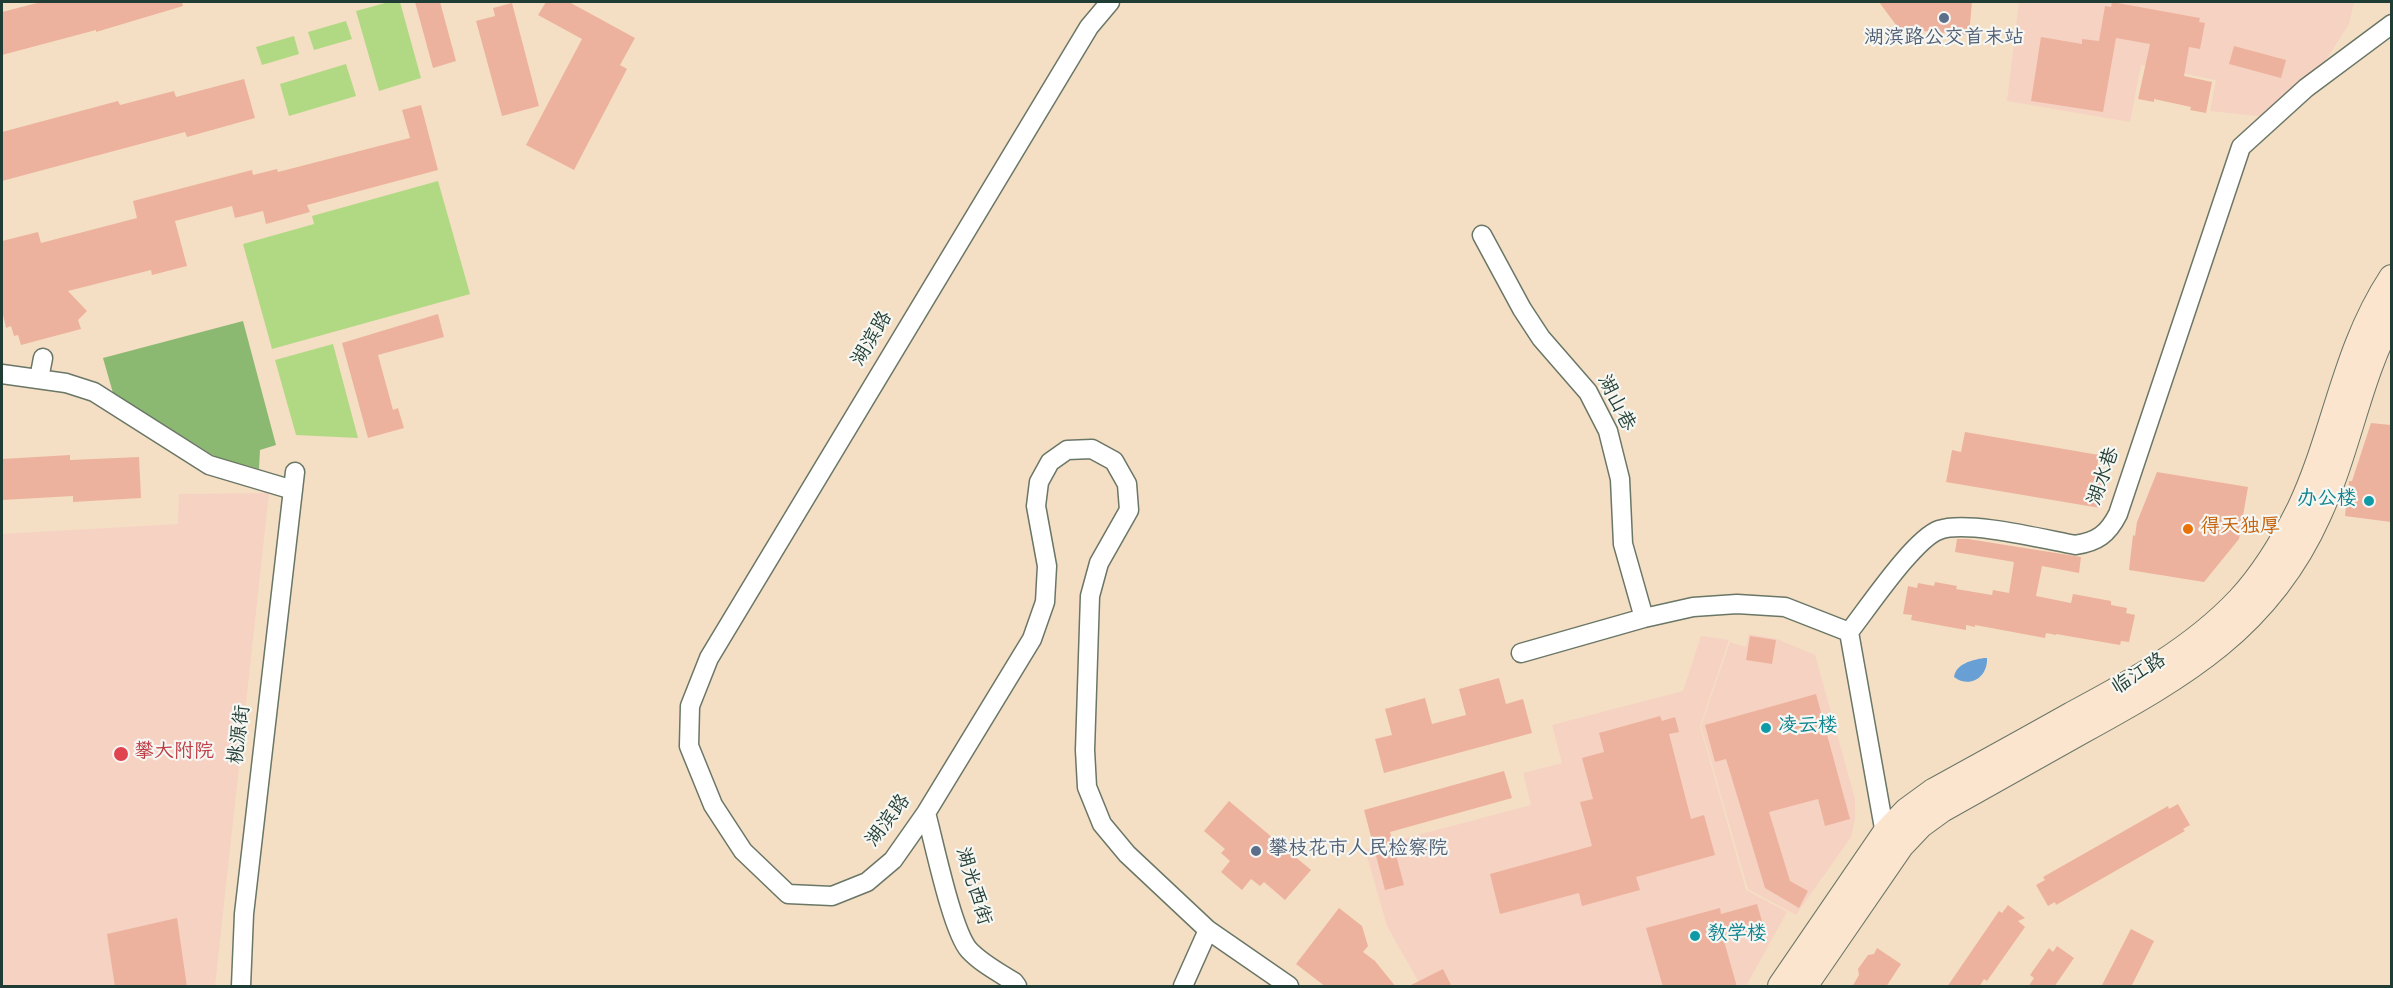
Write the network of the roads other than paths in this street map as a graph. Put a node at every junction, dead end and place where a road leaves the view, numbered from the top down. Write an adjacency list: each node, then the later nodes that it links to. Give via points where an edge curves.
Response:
1 (1110, 2): 12 (street, 湖滨路, via 1089,27 709,658 690,706 689,746 713,805 743,851 788,894 832,896 867,882 893,860)
2 (2391, 24): 10 (street, 湖水巷, via 2306,88 2241,147 2112,526 2090,543 2075,545 1962,526 1939,530 1919,542)
3 (1482, 235): 9 (street, 湖山巷, via 1522,309 1541,338 1588,392 1608,431 1620,479 1623,544)
4 (2391, 278): 13 (main road, 临江路, via 2364,326 2300,508 2264,572 2216,623 2164,663 1933,792 1907,811)
5 (2391, 315): 13 (main road, 临江路, via 2373,354 2318,515 2300,550 2253,612 2175,679)
6 (43, 358): 8 (street)
7 (2, 374): 8 (street, 桃源街)
8 (39, 379): 15 (street, 桃源街, via 94,392 208,465 294,481 244,914)
9 (1644, 618): 10 (street, via 1693,607 1785,607); 11 (street)
10 (1849, 632): 13 (street)
11 (1521, 653)
12 (926, 813): 14 (street, 湖滨路, via 1032,639 1045,603 1047,566 1036,506 1039,482 1050,462 1067,450 1092,449 1114,461 1127,484 1129,510 1099,563 1090,596 1087,787 1102,824 1127,854); 16 (street, 湖光西街, via 957,928 967,948)
13 (1893, 840): 19 (main road, 临江路); 20 (main road, 临江路)
14 (1208, 930): 17 (street); 18 (street, 湖滨路)
15 (241, 987)
16 (1017, 987)
17 (1183, 987)
18 (1289, 987)
19 (1781, 987)
20 (1804, 987)

